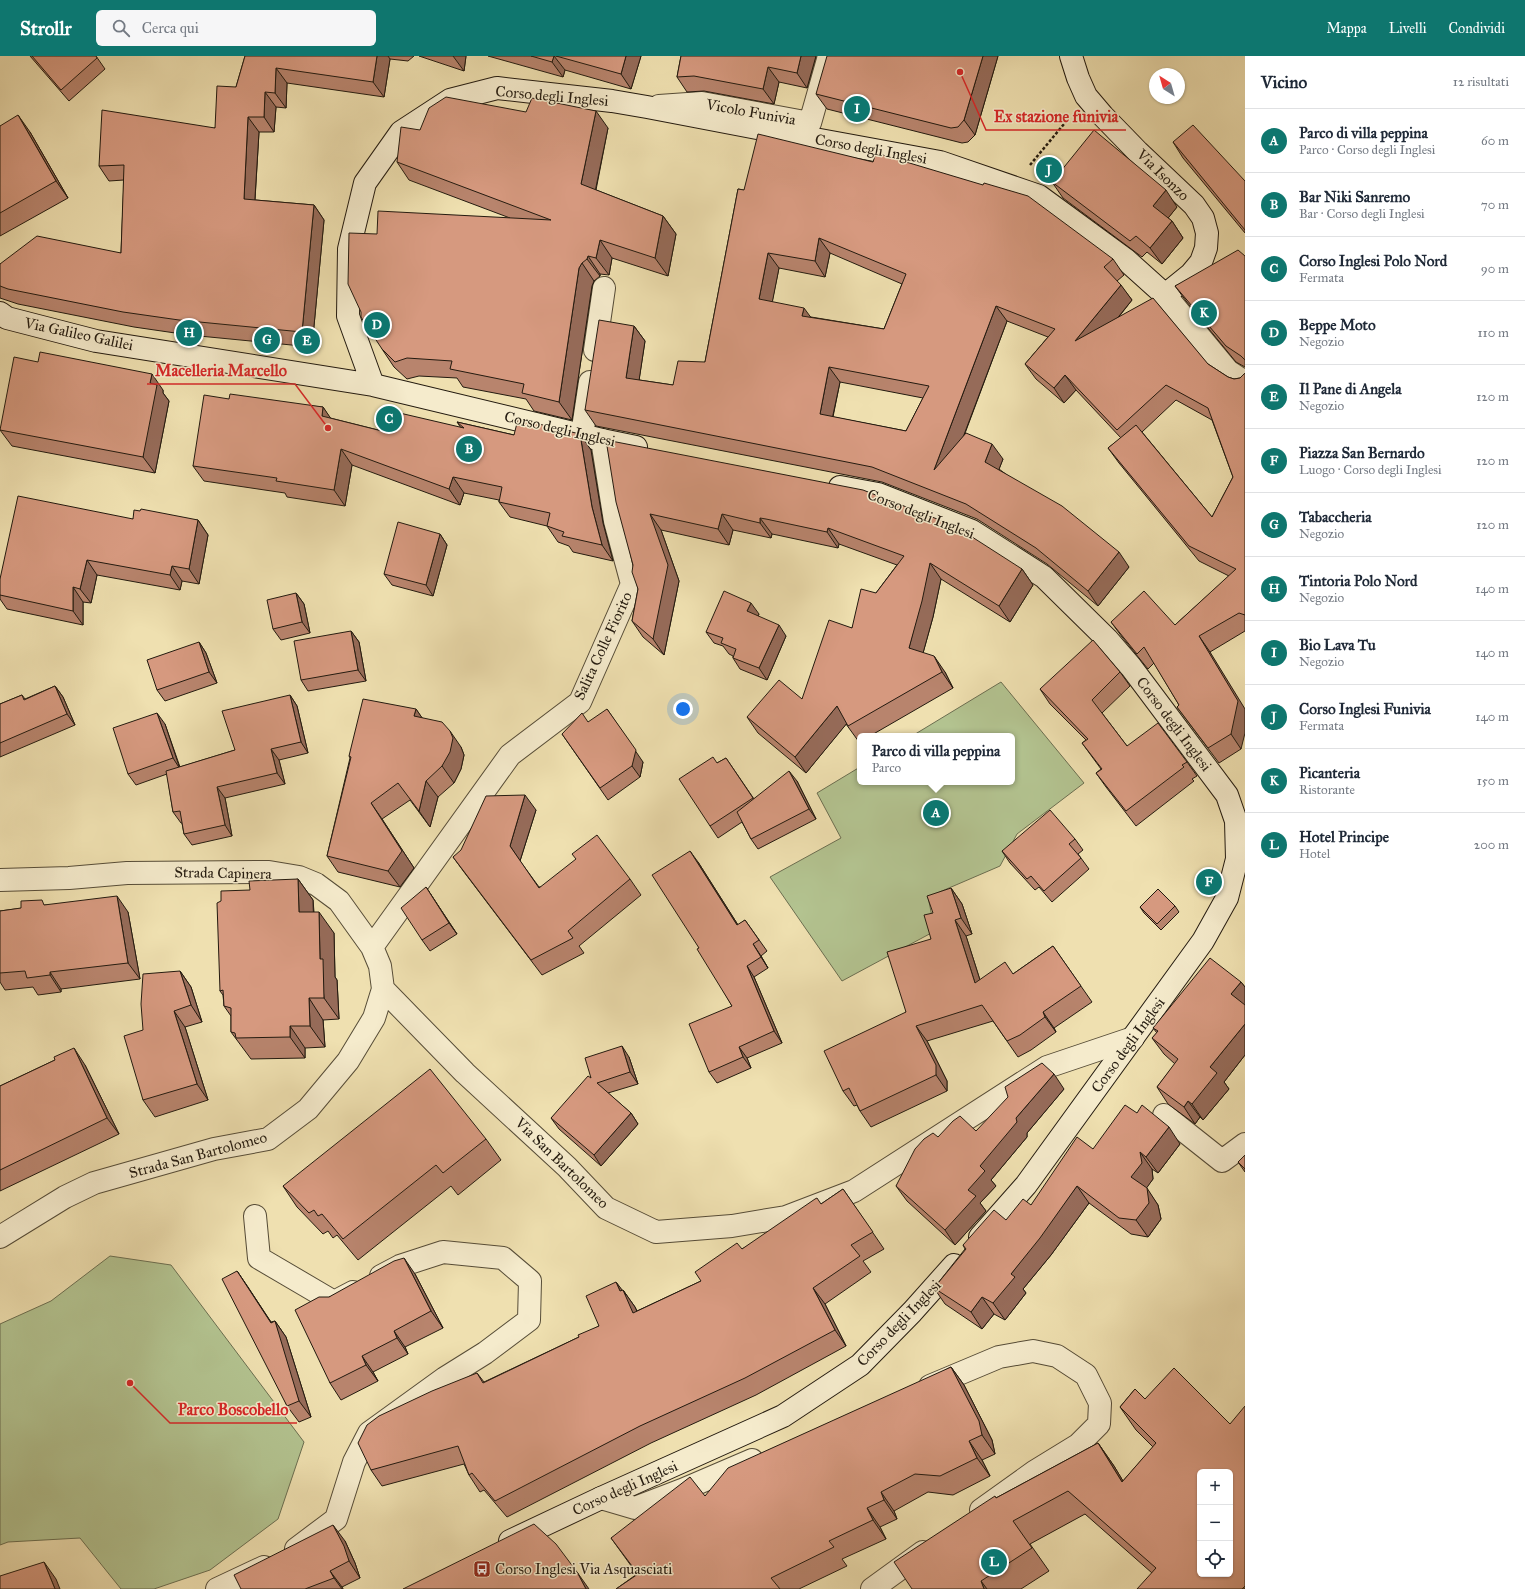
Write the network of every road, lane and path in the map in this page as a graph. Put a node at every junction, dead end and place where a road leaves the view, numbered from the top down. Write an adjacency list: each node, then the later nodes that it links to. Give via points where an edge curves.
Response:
1 (829, 56): 4 (street, Vicolo Funivia, via 810,123 702,103)
2 (1071, 56): 3 (street, Via Isonzo)
3 (1086, 96): 5 (path); 7 (street, Via Isonzo, via 1138,152 1194,205 1203,218 1207,233 1206,248 1201,262 1191,274)
4 (647, 107): 5 (street, Corso degli Inglesi, via 940,162); 10 (street, Corso degli Inglesi, via 497,88 450,100 401,132 365,183 349,249 348,316)
5 (1012, 187): 7 (street, Corso degli Inglesi, via 1039,196 1125,259)
6 (604, 288): 11 (street)
7 (1165, 295): 9 (street, Corso degli Inglesi, via 1228,371)
8 (0, 313): 10 (street, Via Galileo Galilei, via 7,318 96,341)
9 (1245, 382)
10 (373, 385): 11 (street, Corso degli Inglesi)
11 (592, 437): 12 (street, Corso degli Inglesi); 15 (street, Salita Colle Fiorito, via 632,584 580,702 510,755)
12 (654, 450)
13 (824, 484): 17 (street, Corso degli Inglesi, via 878,494 972,531 1044,577 1106,638 1131,667 1227,795 1236,821 1237,859 1227,898 1203,940)
14 (0, 880): 15 (street, Strada Capinera, via 135,873 269,872 299,877 316,884 339,901)
15 (372, 947): 16 (street, Strada Capinera, via 380,966)
16 (383, 989): 17 (street, Via San Bartolomeo, via 465,1073 568,1167 606,1208 656,1232 732,1226 786,1217 854,1191 1047,1067); 21 (street, Strada San Bartolomeo, via 374,1018 348,1061 308,1108 268,1139 214,1149 94,1183 65,1197)
17 (1133, 1038): 24 (street, Corso degli Inglesi, via 1026,1185 912,1312 860,1365 783,1416)
18 (1164, 1115): 19 (street, via 1222,1161)
19 (1245, 1144)
20 (255, 1216): 28 (street, via 259,1258 334,1302 400,1266 443,1252 503,1258 530,1281 529,1320 369,1433 354,1462 336,1519 285,1558)
21 (0, 1237)
22 (911, 1394): 25 (street, via 999,1357 1033,1351 1057,1356 1086,1375 1100,1403 1099,1424 1078,1445 1034,1472)
23 (771, 1453): 24 (street, via 635,1508)
24 (601, 1498): 27 (street, Corso degli Inglesi)
25 (964, 1522)
26 (938, 1541): 29 (street)
27 (494, 1548)
28 (217, 1589)
29 (872, 1589)

